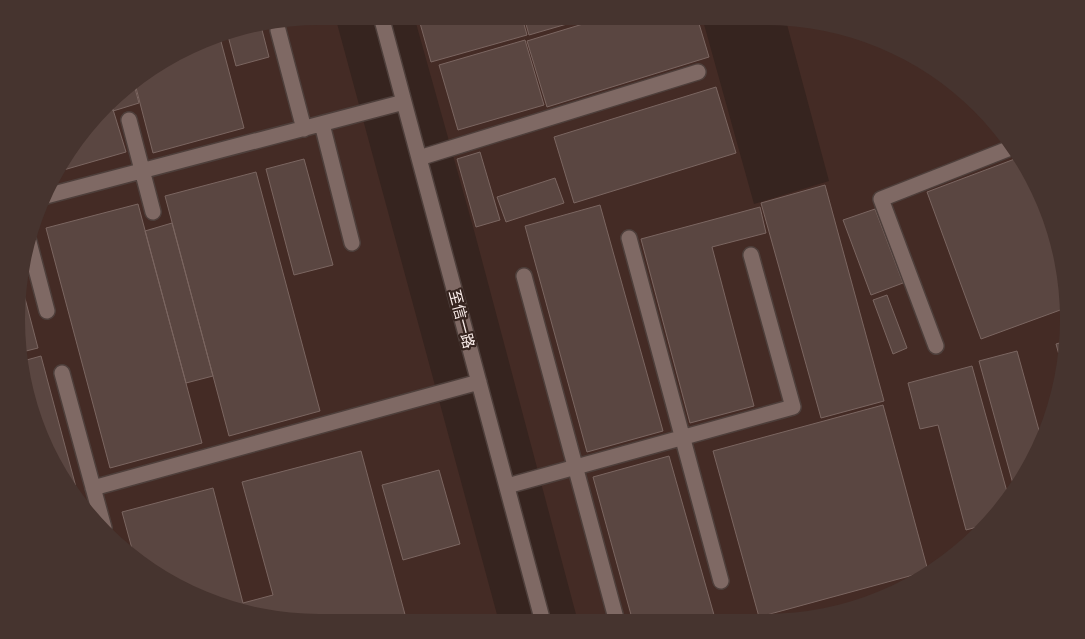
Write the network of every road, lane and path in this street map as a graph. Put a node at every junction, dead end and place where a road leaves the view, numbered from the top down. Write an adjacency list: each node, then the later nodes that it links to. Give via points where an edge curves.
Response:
1 (383, 25): 4 (street, 至信一路)
2 (278, 30): 7 (street)
3 (698, 72): 9 (street)
4 (404, 102): 6 (street); 9 (street, 至信一路)
5 (129, 120): 10 (street)
6 (322, 124): 7 (street); 14 (street)
7 (304, 129): 10 (street)
8 (1006, 150): 19 (street, via 882,199)
9 (419, 158): 21 (street, 至信一路)
10 (142, 171): 11 (street); 12 (street)
11 (53, 194)
12 (153, 212)
13 (629, 238): 22 (street)
14 (352, 243)
15 (32, 255): 18 (street)
16 (751, 255): 22 (street, via 793,408)
17 (524, 276): 23 (street)
18 (47, 311)
19 (936, 346)
20 (62, 373): 25 (street)
21 (479, 382): 24 (street, 至信一路); 25 (street)
22 (683, 438): 23 (street); 27 (street)
23 (575, 467): 24 (street); 29 (street)
24 (507, 486): 28 (street, 至信一路)
25 (93, 488): 26 (street)
26 (101, 517)
27 (721, 580)
28 (541, 614)
29 (615, 614)

